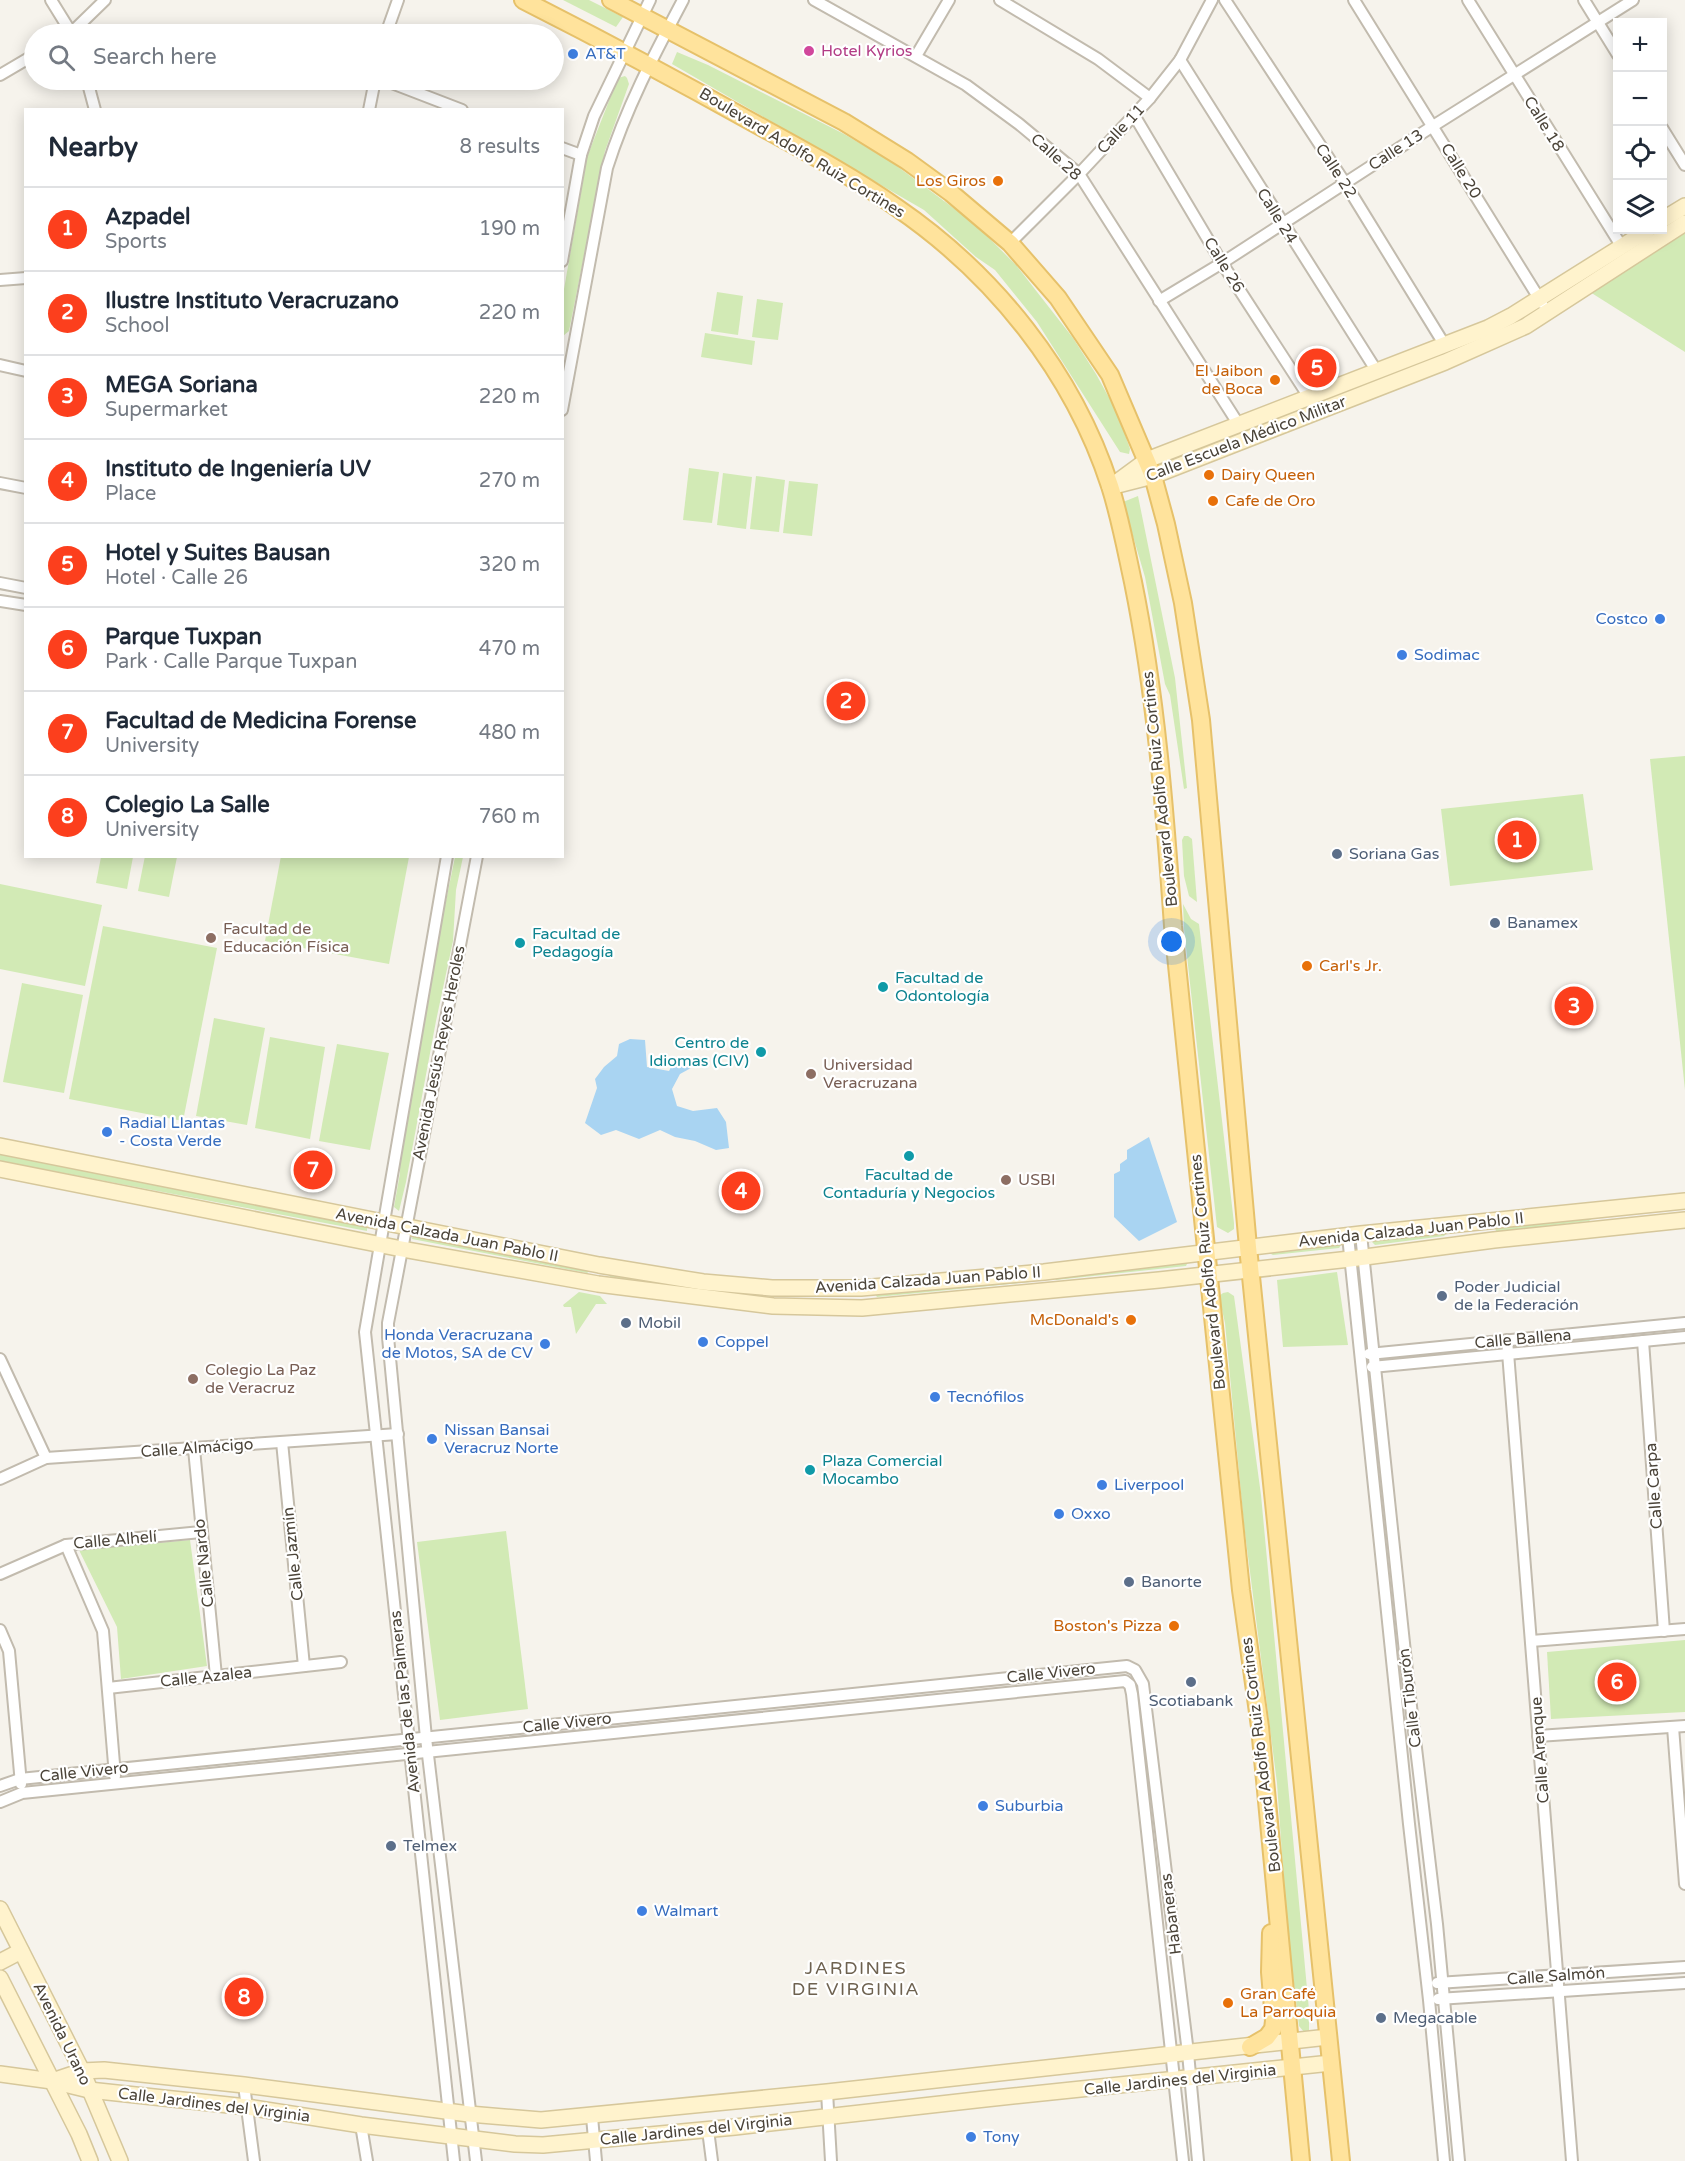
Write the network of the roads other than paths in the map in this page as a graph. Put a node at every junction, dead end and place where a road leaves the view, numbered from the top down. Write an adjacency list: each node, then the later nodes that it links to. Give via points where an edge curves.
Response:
1 (51, 0): 19 (street)
2 (105, 0): 20 (street)
3 (398, 0): 21 (street)
4 (523, 0): 24 (main road, Boulevard Adolfo Ruiz Cortines)
5 (611, 0): 17 (main road)
6 (650, 0): 17 (street)
7 (683, 0): 22 (street)
8 (814, 0): 25 (street, Calle 28)
9 (949, 0): 25 (street)
10 (1000, 0): 34 (street, via 1098,59)
11 (1212, 0): 26 (street, Calle 11)
12 (1225, 0): 45 (street, Calle 22)
13 (1354, 0): 39 (street, Calle 20)
14 (1468, 0): 30 (street, Calle 18)
15 (1584, 0): 18 (street)
16 (1633, 0): 18 (street, Calle 13)
17 (642, 16): 22 (main road); 24 (street)
18 (1598, 22): 23 (street); 30 (street, Calle 13)
19 (65, 24)
20 (81, 24)
21 (390, 24)
22 (667, 30): 28 (street); 53 (main road, via 862,133 951,193)
23 (1613, 48)
24 (624, 51): 28 (main road, Boulevard Adolfo Ruiz Cortines); 42 (street)
25 (916, 56): 44 (street, Calle 28, via 1019,124)
26 (1180, 60): 34 (street, Calle 11); 50 (street, Calle 24)
27 (24, 61): 29 (street)
28 (649, 64): 62 (street, via 619,130 607,168); 72 (main road, Boulevard Adolfo Ruiz Cortines, via 868,188 973,269 1039,346 1091,436)
29 (0, 75)
30 (1514, 75): 39 (street, Calle 13); 54 (street, Calle 18)
31 (90, 90): 35 (street)
32 (373, 90): 36 (street)
33 (410, 90): 37 (street)
34 (1150, 98): 38 (street, Calle 11)
35 (94, 108)
36 (369, 108)
37 (457, 108)
38 (1134, 115): 44 (street, Calle 11); 55 (street, Calle 26)
39 (1433, 126): 45 (street, Calle 13); 58 (street, Calle 20)
40 (1667, 136): 43 (street)
41 (564, 149): 42 (street)
42 (581, 155): 47 (street)
43 (1685, 165)
44 (1079, 174): 53 (street, Calle 11); 59 (street, Calle 28)
45 (1345, 183): 50 (street, Calle 13); 61 (street, Calle 22)
46 (1685, 206): 48 (main road)
47 (566, 216): 52 (street)
48 (1667, 217)
49 (1685, 223): 60 (main road, Calle Escuela Médico Militar)
50 (1282, 224): 55 (street, Calle 13); 64 (street, Calle 24)
51 (1642, 234): 54 (main road, Calle Escuela Médico Militar)
52 (564, 243)
53 (1010, 243): 70 (main road, via 1058,298 1106,368)
54 (1622, 246): 58 (main road, Calle Escuela Médico Militar)
55 (1222, 263): 59 (street, Calle 13); 67 (street, Calle 26)
56 (24, 278): 57 (street)
57 (0, 279)
58 (1539, 299): 60 (street, Calle 20); 61 (main road, Calle Escuela Médico Militar, via 1488,328)
59 (1159, 301): 69 (street, Calle 28)
60 (1549, 312): 68 (main road, Calle Escuela Médico Militar, via 1445,362)
61 (1444, 344): 64 (main road, Calle Escuela Médico Militar)
62 (567, 352): 66 (street)
63 (0, 365): 65 (street)
64 (1376, 370): 67 (main road, Calle Escuela Médico Militar)
65 (24, 371)
66 (564, 387)
67 (1308, 398): 68 (street, Calle 26); 69 (main road, Calle Escuela Médico Militar)
68 (1318, 411): 70 (main road, Calle Escuela Médico Militar)
69 (1239, 425): 70 (main road, Calle Escuela Médico Militar)
70 (1150, 468): 72 (main road, Calle Escuela Médico Militar); 90 (main road, via 1183,603 1201,720)
71 (0, 483): 73 (street)
72 (1110, 487): 92 (main road, Boulevard Adolfo Ruiz Cortines, via 1133,582 1152,691)
73 (24, 488)
74 (0, 583): 75 (street)
75 (24, 588)
76 (0, 601): 77 (street)
77 (24, 605)
78 (447, 858): 85 (street, Avenida Jesús Reyes Heroles)
79 (477, 858): 86 (street, Avenida Jesús Reyes Heroles)
80 (0, 1146): 85 (main road, Avenida Calzada Juan Pablo II)
81 (0, 1169): 89 (main road, Avenida Calzada Juan Pablo II)
82 (1685, 1201): 83 (main road, Avenida Calzada Juan Pablo II)
83 (1598, 1210): 87 (main road); 88 (main road, Avenida Calzada Juan Pablo II)
84 (1685, 1220): 87 (main road, Avenida Calzada Juan Pablo II)
85 (384, 1222): 86 (main road, Avenida Calzada Juan Pablo II); 89 (street, Avenida Jesús Reyes Heroles)
86 (406, 1227): 91 (street, Avenida Jesús Reyes Heroles); 94 (main road, Avenida Calzada Juan Pablo II)
87 (1600, 1229): 93 (main road, Avenida Calzada Juan Pablo II)
88 (1354, 1235): 90 (main road, Avenida Calzada Juan Pablo II); 93 (street, Calle Tiburón)
89 (380, 1244): 91 (main road, Avenida Calzada Juan Pablo II); 111 (street, Avenida de las Palmeras, via 365,1332)
90 (1248, 1247): 92 (main road, Avenida Calzada Juan Pablo II); 95 (main road)
91 (402, 1249): 97 (main road, Avenida Calzada Juan Pablo II); 110 (street, Avenida de las Palmeras, via 388,1330)
92 (1206, 1253): 96 (main road, Boulevard Adolfo Ruiz Cortines); 98 (main road, Avenida Calzada Juan Pablo II)
93 (1357, 1258): 95 (main road, Avenida Calzada Juan Pablo II); 104 (street, Calle Tiburón); 106 (street, Calle Tiburón)
94 (599, 1266): 97 (main road); 98 (main road, Avenida Calzada Juan Pablo II, via 772,1288)
95 (1251, 1269): 96 (main road, Avenida Calzada Juan Pablo II); 168 (main road)
96 (1208, 1274): 99 (main road, Avenida Calzada Juan Pablo II); 150 (main road, Boulevard Adolfo Ruiz Cortines)
97 (598, 1284): 99 (main road, Avenida Calzada Juan Pablo II, via 773,1306)
98 (861, 1288): 99 (main road)
99 (862, 1308)
100 (1685, 1323): 102 (street, Calle Ballena)
101 (1685, 1337): 103 (street, Calle Ballena)
102 (1507, 1340): 104 (street, Calle Ballena); 105 (street, Calle Arenque)
103 (1643, 1341): 105 (street, Calle Ballena); 123 (street, Calle Carpa)
104 (1375, 1353): 106 (street, Calle Ballena); 108 (street, Calle Tiburón)
105 (1509, 1353): 108 (street, Calle Ballena); 124 (street, Calle Arenque)
106 (1361, 1354): 109 (street, Calle Tiburón)
107 (0, 1359): 114 (street)
108 (1376, 1367): 109 (street, Calle Ballena); 116 (street, Calle Tiburón)
109 (1363, 1369): 117 (street, Calle Tiburón)
110 (398, 1434): 111 (street, Calle Almácigo); 136 (street, Avenida de las Palmeras)
111 (375, 1435): 112 (street, Calle Almácigo); 137 (street, Avenida de las Palmeras)
112 (282, 1442): 113 (street, Calle Almácigo); 126 (street, Calle Jazmín)
113 (194, 1449): 114 (street, Calle Almácigo); 118 (street, Calle Nardo)
114 (46, 1458): 115 (street, Calle Almácigo)
115 (0, 1479)
116 (1388, 1493): 117 (street); 162 (street, Calle Tiburón)
117 (1374, 1494): 164 (street, Calle Tiburón)
118 (201, 1532): 119 (street, Calle Alhelí); 128 (street, Calle Nardo)
119 (66, 1545): 120 (street, Calle Alhelí); 131 (street, via 103,1632)
120 (0, 1574)
121 (1685, 1629): 123 (street)
122 (0, 1630): 145 (street, via 9,1651)
123 (1664, 1631): 124 (street)
124 (1531, 1641): 135 (street, Calle Arenque)
125 (341, 1662): 126 (street, Calle Azalea)
126 (304, 1666): 128 (street, Calle Azalea)
127 (1135, 1670): 129 (street, Calle Vivero, via 1121,1665); 153 (street, Habaneras, via 1143,1684)
128 (216, 1676): 131 (street, Calle Azalea)
129 (1015, 1676): 132 (street); 136 (street, Calle Vivero)
130 (1130, 1685): 132 (street, Calle Vivero, via 1119,1681); 154 (street, Habaneras)
131 (108, 1688): 142 (street)
132 (1017, 1692): 138 (street, Calle Vivero)
133 (1685, 1726): 134 (street)
134 (1673, 1727): 135 (street); 151 (street)
135 (1538, 1736): 160 (street, Calle Arenque)
136 (426, 1738): 137 (street, Calle Vivero); 138 (street, Avenida de las Palmeras)
137 (409, 1740): 139 (street, Calle Vivero); 140 (street, Avenida de las Palmeras)
138 (428, 1753): 140 (street, Calle Vivero); 155 (street, Avenida de las Palmeras)
139 (260, 1755): 141 (street, Calle Vivero); 143 (street)
140 (409, 1755): 143 (street, Calle Vivero); 156 (street, Avenida de las Palmeras)
141 (201, 1761): 142 (street, Calle Vivero); 144 (street)
142 (114, 1769): 145 (street, Calle Vivero); 146 (street)
143 (261, 1770): 144 (street, Calle Vivero)
144 (203, 1776): 146 (street, Calle Vivero)
145 (20, 1779): 147 (street, Calle Vivero); 148 (street)
146 (115, 1784): 148 (street, Calle Vivero)
147 (0, 1786)
148 (22, 1793): 149 (street, Calle Vivero)
149 (0, 1802)
150 (1275, 1878): 169 (main road, Boulevard Adolfo Ruiz Cortines); 170 (main road, via 1270,1972 1273,2029)
151 (1685, 1884)
152 (0, 1909): 157 (main road, Avenida Urano)
153 (1172, 1918): 154 (street); 171 (street, Habaneras)
154 (1155, 1920): 172 (street, Habaneras)
155 (450, 1947): 156 (street); 185 (street, Avenida de las Palmeras)
156 (430, 1949): 184 (street, Avenida de las Palmeras)
157 (21, 1951): 158 (main road); 175 (main road, Avenida Urano)
158 (0, 1962)
159 (1685, 1966): 160 (street, Calle Salmón)
160 (1557, 1976): 162 (street, Calle Salmón); 165 (street, Calle Arenque)
161 (0, 1978): 179 (main road, Avenida Urano)
162 (1442, 1983): 164 (street, Calle Salmón); 166 (street, Calle Tiburón)
163 (1685, 1983): 165 (street, Calle Salmón)
164 (1427, 1984): 167 (street, Calle Tiburón)
165 (1558, 1991): 166 (street, Calle Salmón); 208 (street, Calle Arenque)
166 (1444, 1998): 167 (street, Calle Salmón); 207 (street, Calle Tiburón)
167 (1429, 2000): 206 (street, Calle Tiburón)
168 (1328, 2037): 169 (main road, Calle Jardines del Virginia); 173 (main road)
169 (1290, 2042): 170 (main road, Calle Jardines del Virginia); 174 (main road, Boulevard Adolfo Ruiz Cortines)
170 (1250, 2047): 171 (main road, Calle Jardines del Virginia)
171 (1188, 2053): 172 (main road, Calle Jardines del Virginia); 177 (street, Habaneras)
172 (1172, 2054): 178 (street, Habaneras); 182 (main road, Calle Jardines del Virginia)
173 (1330, 2063): 174 (main road, Calle Jardines del Virginia); 205 (main road)
174 (1293, 2068): 177 (main road, Calle Jardines del Virginia); 204 (main road, Boulevard Adolfo Ruiz Cortines)
175 (82, 2071): 179 (main road, Calle Jardines del Virginia); 180 (main road, Calle Jardines del Virginia); 181 (main road, Avenida Urano)
176 (0, 2074): 179 (main road)
177 (1191, 2078): 178 (main road, Calle Jardines del Virginia); 203 (street, Habaneras)
178 (1175, 2080): 187 (main road, Calle Jardines del Virginia); 202 (street, Habaneras)
179 (52, 2081): 181 (main road, Calle Jardines del Virginia); 193 (main road, Avenida Urano)
180 (243, 2085): 183 (street); 184 (main road, Calle Jardines del Virginia)
181 (89, 2090): 183 (main road, Calle Jardines del Virginia); 194 (main road, Avenida Urano)
182 (827, 2092): 186 (main road, Calle Jardines del Virginia); 187 (street)
183 (247, 2107): 188 (main road, Calle Jardines del Virginia); 195 (street)
184 (449, 2111): 185 (main road, Calle Jardines del Virginia); 190 (street, Avenida de las Palmeras)
185 (470, 2114): 186 (main road, Calle Jardines del Virginia, via 541,2120); 191 (street, Avenida de las Palmeras)
186 (591, 2117): 192 (street)
187 (827, 2117): 189 (main road, Calle Jardines del Virginia); 201 (street)
188 (361, 2125): 190 (main road, Calle Jardines del Virginia); 196 (street)
189 (708, 2130): 192 (main road, Calle Jardines del Virginia); 200 (street)
190 (451, 2136): 191 (main road, Calle Jardines del Virginia); 197 (street, Avenida de las Palmeras)
191 (473, 2138): 192 (main road, Calle Jardines del Virginia, via 543,2145); 198 (street, Avenida de las Palmeras)
192 (593, 2140): 199 (street)
193 (90, 2161)
194 (120, 2161)
195 (254, 2161)
196 (367, 2161)
197 (454, 2161)
198 (476, 2161)
199 (596, 2161)
200 (712, 2161)
201 (831, 2161)
202 (1183, 2161)
203 (1198, 2161)
204 (1301, 2161)
205 (1341, 2161)
206 (1444, 2161)
207 (1459, 2161)
208 (1572, 2161)

